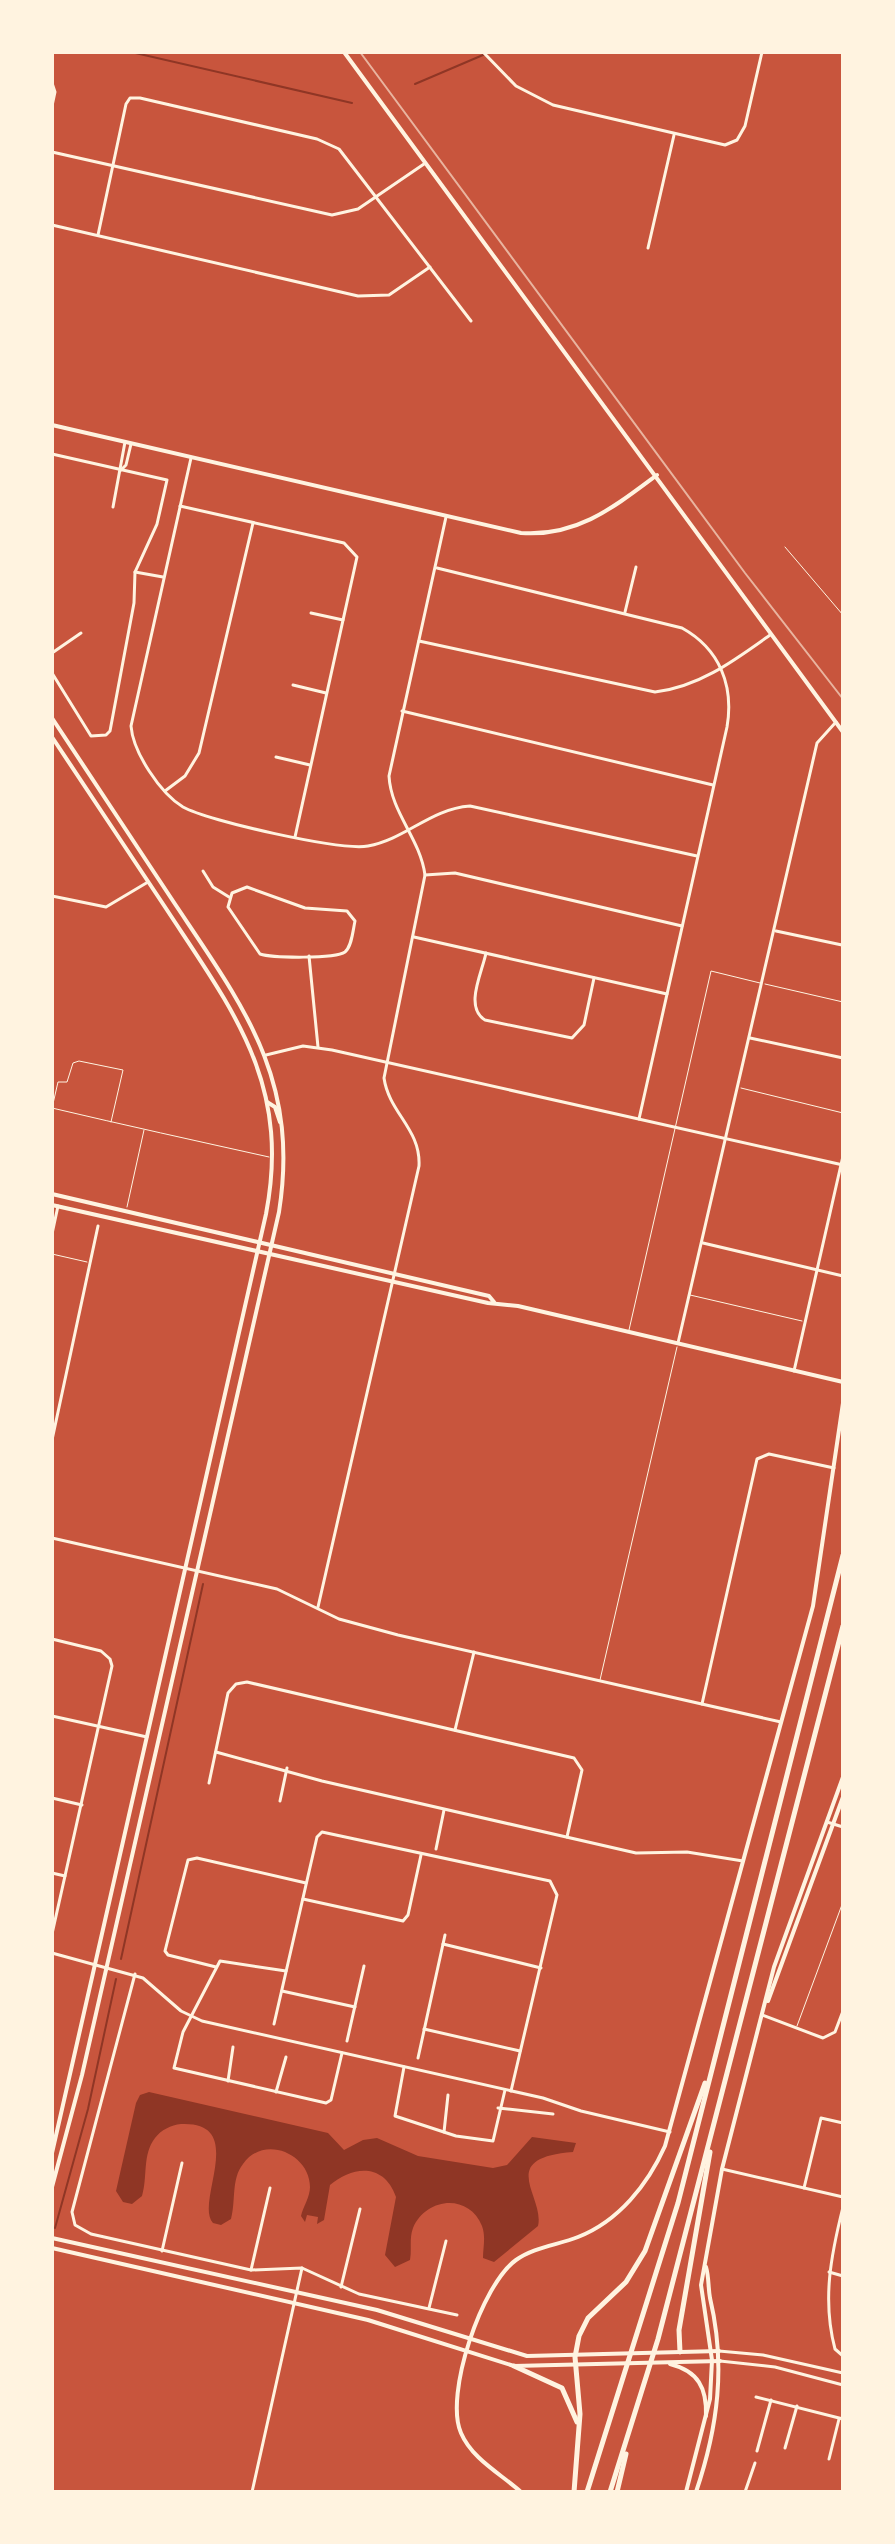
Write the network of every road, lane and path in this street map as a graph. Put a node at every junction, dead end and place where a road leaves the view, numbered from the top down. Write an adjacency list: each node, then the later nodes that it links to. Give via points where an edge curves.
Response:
1 (344, 52): 8 (main road)
2 (483, 52): 6 (street, via 530,96)
3 (762, 52): 6 (street, via 737,140 725,145)
4 (52, 83): 5 (street)
5 (52, 106)
6 (674, 135): 13 (street)
7 (52, 152): 9 (street)
8 (424, 164): 10 (street); 21 (main road)
9 (114, 166): 10 (street, via 326,215 353,211); 10 (street, via 130,98 330,144 347,156); 12 (street)
10 (377, 196): 14 (street)
11 (52, 225): 12 (street)
12 (98, 235): 14 (street, via 370,297 389,295)
13 (648, 248)
14 (430, 267): 15 (street)
15 (471, 321)
16 (52, 425): 17 (main road)
17 (128, 443): 19 (main road); 20 (street)
18 (52, 454): 20 (street)
19 (191, 458): 22 (street); 24 (main road)
20 (121, 470): 23 (street); 29 (street, via 167,480 157,524)
21 (657, 475): 24 (main road, via 596,518 562,531 521,533); 36 (main road)
22 (180, 506): 25 (street); 30 (street)
23 (113, 507)
24 (446, 517): 27 (street)
25 (253, 523): 34 (street, via 353,549 358,565); 51 (street, via 199,753 185,776)
26 (785, 547): 33 (lane)
27 (436, 567): 31 (street); 37 (street)
28 (636, 567): 31 (street)
29 (135, 572): 30 (street); 40 (street, via 122,678 106,735 91,736)
30 (164, 578): 51 (street, via 131,726 136,746)
31 (625, 612): 39 (street, via 690,632 707,646)
32 (311, 613): 34 (street)
33 (843, 615)
34 (343, 620): 42 (street)
35 (81, 633): 38 (street)
36 (770, 635): 39 (street); 45 (main road)
37 (418, 641): 39 (street, via 649,692 680,688); 43 (street)
38 (52, 653)
39 (721, 669): 50 (street, via 730,706)
40 (52, 673)
41 (293, 685): 42 (street)
42 (326, 693): 49 (street)
43 (401, 711): 50 (street); 52 (street, via 389,781)
44 (52, 718): 72 (main road, via 243,1007)
45 (836, 722): 46 (main road); 61 (street, via 817,743)
46 (843, 732)
47 (52, 737): 57 (main road)
48 (276, 757): 49 (street)
49 (310, 765): 53 (street)
50 (713, 785): 54 (street)
51 (165, 791): 53 (street, via 193,812)
52 (408, 830): 53 (street, via 361,847); 54 (street, via 443,809 479,806); 56 (street, via 421,851)
53 (295, 837)
54 (697, 856): 60 (street)
55 (203, 871): 59 (street, via 213,887)
56 (425, 875): 60 (street, via 455,873); 62 (street)
57 (148, 881): 58 (street, via 106,907); 76 (main road, via 242,1027)
58 (52, 896)
59 (229, 897): 65 (street, via 230,913 257,952 268,957); 65 (street, via 247,887 305,908 351,914 355,921 347,950)
60 (682, 926): 68 (street)
61 (775, 930): 63 (street); 67 (street)
62 (414, 937): 64 (street); 74 (street)
63 (842, 945)
64 (486, 953): 66 (street); 66 (street, via 474,1005 485,1020 572,1038 584,1025)
65 (309, 956): 71 (street)
66 (594, 978): 68 (street)
67 (762, 983): 69 (lane); 70 (street); 82 (lane, via 711,971)
68 (667, 994): 78 (street)
69 (843, 1002)
70 (750, 1038): 73 (street); 75 (street)
71 (318, 1047): 72 (street); 74 (street)
72 (266, 1055): 80 (main road)
73 (843, 1058)
74 (386, 1062): 78 (street); 101 (street, via 388,1094 414,1133 419,1154)
75 (739, 1088): 77 (lane); 83 (street)
76 (267, 1102): 80 (main road); 85 (main road)
77 (843, 1113)
78 (639, 1119): 82 (street)
79 (111, 1122): 79 (lane, via 52,1108 58,1082 67,1082 73,1063 123,1070); 81 (lane)
80 (282, 1122): 95 (main road, via 284,1174)
81 (145, 1128): 85 (lane); 89 (lane)
82 (676, 1128): 83 (street); 107 (lane)
83 (726, 1140): 86 (street); 94 (street)
84 (843, 1156): 86 (street)
85 (272, 1158): 93 (main road)
86 (842, 1165): 100 (street)
87 (52, 1194): 89 (main road)
88 (55, 1206): 90 (main road); 92 (street)
89 (127, 1211): 90 (lane); 93 (main road)
90 (124, 1222): 96 (main road)
91 (98, 1226): 99 (street)
92 (52, 1234)
93 (259, 1241): 95 (main road); 96 (main road)
94 (702, 1242): 100 (street); 104 (street)
95 (271, 1244): 98 (main road); 101 (main road)
96 (257, 1251): 98 (main road); 116 (main road)
97 (52, 1254): 99 (lane)
98 (268, 1254): 103 (main road); 117 (main road)
99 (90, 1263): 112 (street)
100 (817, 1270): 102 (street); 106 (street)
101 (394, 1274): 103 (street); 105 (main road, via 489,1296)
102 (843, 1276)
103 (393, 1282): 105 (main road); 118 (street)
104 (690, 1295): 106 (lane); 108 (street)
105 (494, 1302): 107 (main road)
106 (805, 1322): 109 (street)
107 (629, 1333): 108 (main road)
108 (678, 1344): 109 (main road); 122 (lane)
109 (794, 1371): 110 (main road)
110 (843, 1382)
111 (843, 1403): 113 (main road)
112 (52, 1440)
113 (834, 1468): 123 (street, via 769,1454 757,1459); 125 (main road, via 817,1586)
114 (52, 1538): 116 (street)
115 (843, 1555): 175 (highway)
116 (186, 1569): 117 (street); 128 (main road)
117 (194, 1571): 118 (street, via 277,1589); 154 (main road)
118 (318, 1607): 121 (street, via 351,1623)
119 (843, 1626): 184 (highway)
120 (52, 1639): 126 (street, via 109,1657 112,1666)
121 (474, 1652): 122 (street); 127 (street)
122 (600, 1681): 123 (street)
123 (702, 1704): 125 (street)
124 (52, 1716): 126 (street)
125 (781, 1722): 143 (main road)
126 (100, 1727): 128 (street); 136 (street)
127 (455, 1730): 129 (street, via 247,1682 228,1693); 140 (street, via 580,1762 582,1775)
128 (147, 1737): 153 (main road)
129 (216, 1752): 130 (street); 132 (street)
130 (287, 1768): 135 (street); 137 (street)
131 (843, 1777): 138 (main road)
132 (209, 1783)
133 (843, 1797): 138 (main road)
134 (52, 1798): 136 (street)
135 (280, 1801)
136 (82, 1805): 145 (street)
137 (445, 1809): 140 (street); 141 (street)
138 (830, 1823): 139 (street); 163 (main road)
139 (843, 1827)
140 (567, 1837): 143 (street, via 636,1853 687,1852)
141 (436, 1849)
142 (421, 1855): 146 (street, via 329,1831 317,1837); 147 (street, via 403,1921); 157 (street, via 555,1885 558,1893)
143 (743, 1861): 186 (main road)
144 (52, 1873): 145 (street)
145 (65, 1876): 149 (street)
146 (306, 1883): 147 (street); 156 (street, via 190,1859 165,1951)
147 (303, 1898): 158 (street)
148 (843, 1902): 166 (lane)
149 (52, 1934)
150 (445, 1935): 151 (street)
151 (443, 1944): 157 (street); 167 (street)
152 (52, 1953): 153 (street)
153 (97, 1963): 154 (street); 187 (main road)
154 (105, 1965): 159 (street); 190 (main road)
155 (364, 1966): 161 (street)
156 (216, 1967): 158 (street, via 228,1959); 164 (street)
157 (541, 1968): 170 (street)
158 (286, 1971): 160 (street)
159 (135, 1974): 164 (street); 199 (street, via 72,2212 75,2225 91,2234)
160 (282, 1991): 161 (street); 165 (street)
161 (355, 2007): 168 (street)
162 (843, 2011): 166 (street, via 828,2037)
163 (762, 2015): 166 (street); 189 (main road)
164 (190, 2016): 171 (street); 176 (street, via 174,2068)
165 (274, 2024)
166 (796, 2028)
167 (424, 2029): 170 (street); 173 (street)
168 (347, 2041)
169 (233, 2047): 176 (street)
170 (520, 2051): 178 (street)
171 (342, 2053): 174 (street); 179 (street, via 329,2103)
172 (286, 2057): 179 (street)
173 (418, 2058)
174 (404, 2067): 177 (street); 185 (street, via 395,2116)
175 (712, 2068): 216 (highway, via 645,2251 626,2282 583,2327); 238 (highway, via 655,2281)
176 (228, 2081): 179 (street)
177 (505, 2090): 178 (street); 181 (street)
178 (511, 2091): 186 (street)
179 (276, 2092)
180 (448, 2095): 185 (street)
181 (498, 2108): 182 (street); 185 (street, via 493,2141)
182 (553, 2114)
183 (843, 2123): 192 (street, via 821,2118)
184 (714, 2128): 214 (highway, via 679,2330); 228 (highway)
185 (444, 2132)
186 (670, 2132): 210 (main road, via 648,2178 611,2218 586,2234 527,2254 503,2271 487,2296)
187 (52, 2153)
188 (182, 2163): 199 (street)
189 (722, 2169): 192 (street); 200 (main road)
190 (52, 2187)
191 (270, 2188): 202 (street)
192 (804, 2188): 193 (street)
193 (843, 2197)
194 (843, 2207): 203 (street)
195 (360, 2209): 205 (street)
196 (52, 2238): 206 (main road)
197 (446, 2241): 208 (street)
198 (52, 2248): 207 (main road)
199 (162, 2251): 202 (street)
200 (706, 2267): 211 (main road, via 701,2296); 212 (main road)
201 (302, 2268): 202 (street); 205 (street); 206 (street)
202 (251, 2270)
203 (829, 2272): 204 (street); 215 (street, via 829,2323)
204 (843, 2276)
205 (341, 2287): 208 (street)
206 (296, 2294): 207 (street); 210 (main road, via 387,2313)
207 (294, 2303): 213 (main road, via 398,2328); 235 (street)
208 (429, 2308): 209 (street)
209 (457, 2315)
210 (472, 2340): 213 (main road); 216 (main road, via 527,2356)
211 (710, 2351): 212 (main road); 214 (main road); 217 (main road)
212 (719, 2351): 218 (main road); 222 (street)
213 (468, 2352): 220 (main road); 236 (main road, via 455,2399 459,2430 474,2452)
214 (680, 2352): 216 (main road)
215 (843, 2356)
216 (575, 2357): 221 (highway)
217 (712, 2360): 218 (main road); 219 (main road); 230 (main road)
218 (720, 2361): 223 (street, via 775,2367); 242 (main road, via 716,2422)
219 (668, 2363): 221 (main road); 230 (main road, via 686,2369 700,2382 706,2399)
220 (514, 2366): 221 (main road); 229 (highway, via 562,2388)
221 (575, 2367): 229 (highway)
222 (843, 2373)
223 (843, 2385)
224 (756, 2397): 225 (street)
225 (771, 2400): 226 (street); 232 (street)
226 (797, 2406): 227 (street); 231 (street)
227 (841, 2419): 233 (street)
228 (633, 2421): 239 (highway); 240 (highway)
229 (578, 2424): 237 (highway)
230 (705, 2428): 241 (main road)
231 (785, 2448)
232 (757, 2451)
233 (829, 2459)
234 (755, 2463): 243 (street)
235 (252, 2492)
236 (521, 2492)
237 (574, 2492)
238 (587, 2492)
239 (610, 2492)
240 (617, 2492)
241 (686, 2492)
242 (696, 2492)
243 (745, 2492)

